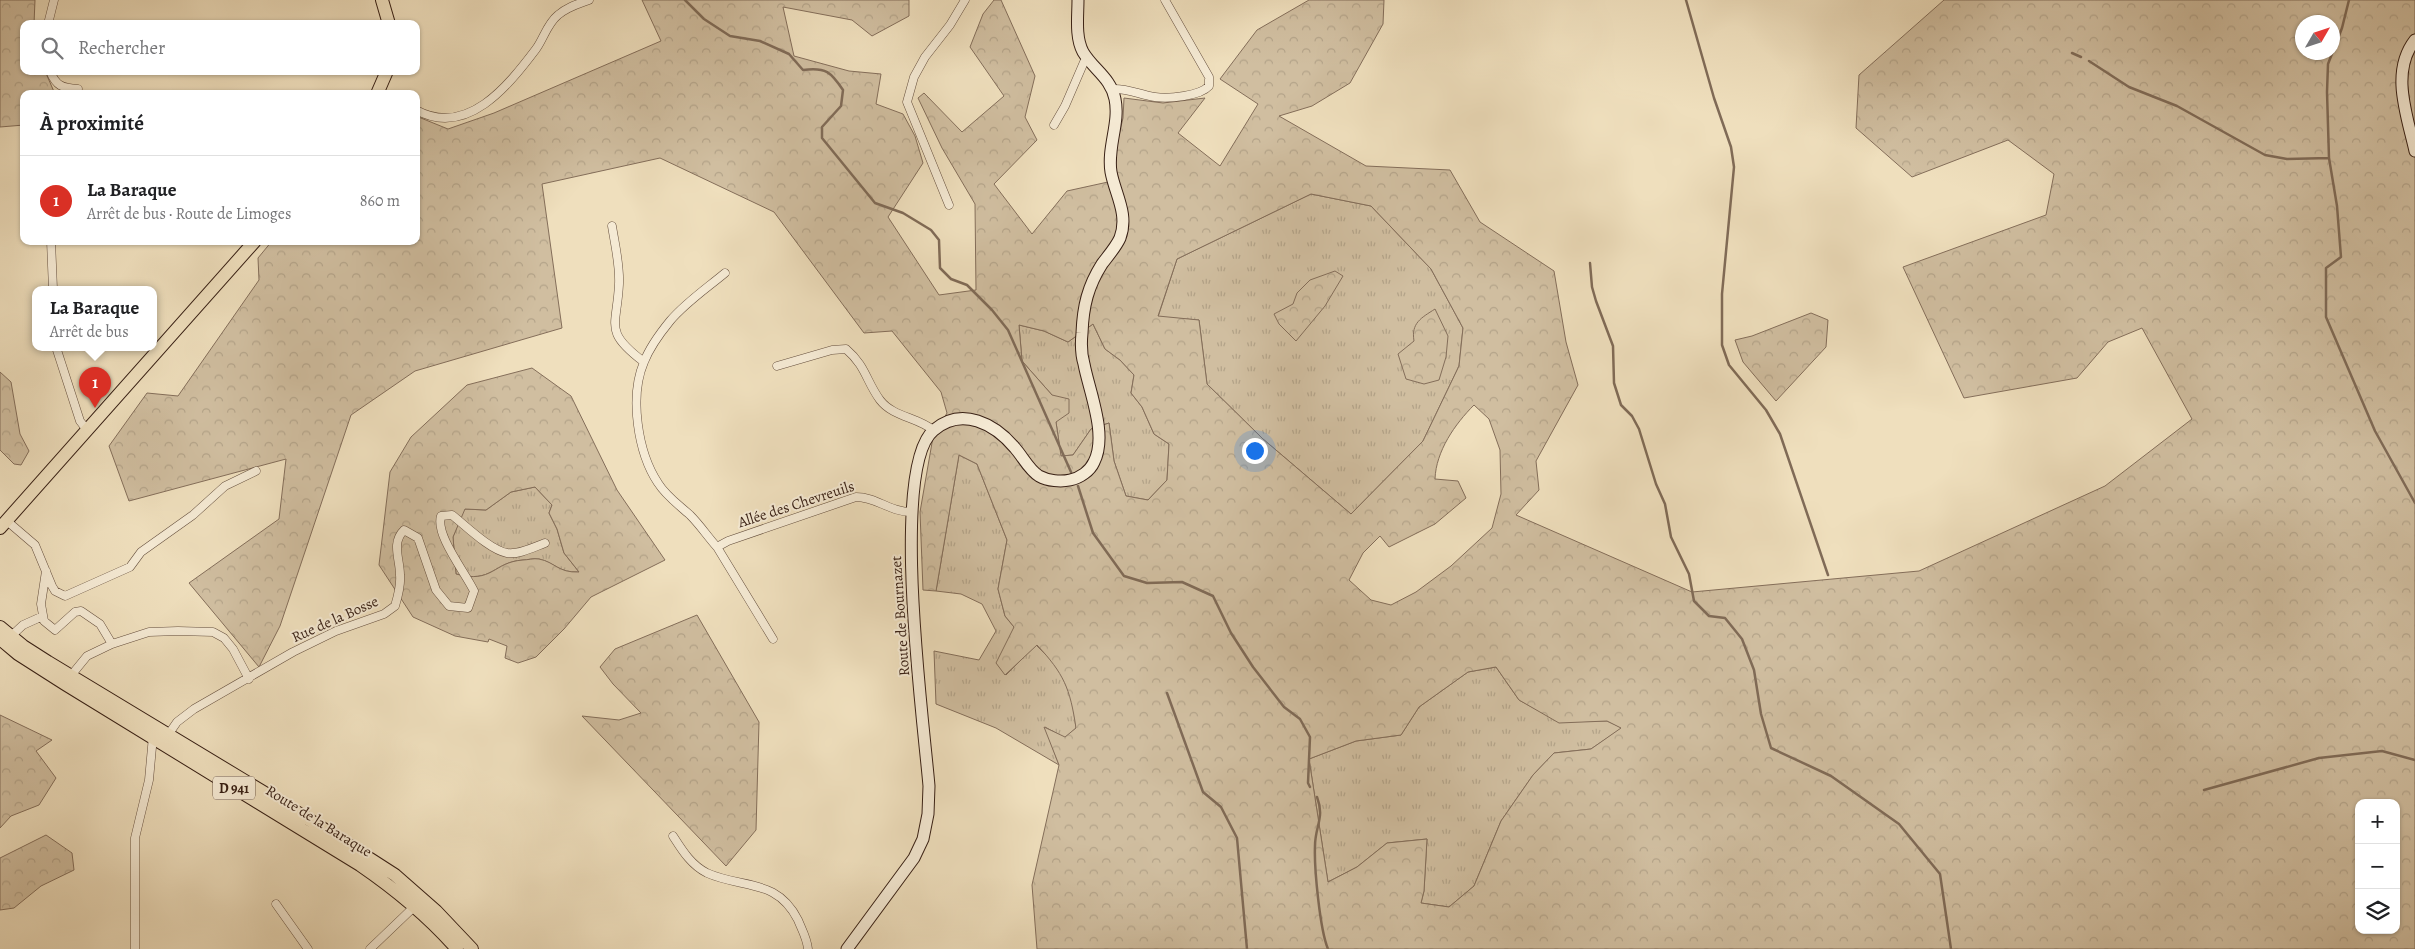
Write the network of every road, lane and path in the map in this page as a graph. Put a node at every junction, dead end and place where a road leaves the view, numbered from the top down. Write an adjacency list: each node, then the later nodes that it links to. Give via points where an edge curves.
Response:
1 (54, 0): 7 (street)
2 (382, 0): 8 (main road)
3 (589, 0): 16 (street, via 559,14 549,24 537,48 483,107 445,120)
4 (965, 0): 19 (street, via 921,63 907,102)
5 (1078, 0): 10 (street, via 1080,43)
6 (1165, 0): 14 (street, via 1209,77 1209,86 1196,93 1167,97 1155,97 1126,88)
7 (49, 20)
8 (388, 20)
9 (2415, 40): 18 (street, via 2402,68 2402,87)
10 (1088, 58): 14 (street); 17 (street)
11 (52, 75): 13 (street, via 63,88)
12 (386, 75): 15 (main road)
13 (78, 89)
14 (1112, 89): 31 (street, via 1117,114 1110,170 1124,215 1120,238 1084,298 1082,333 1083,361 1097,422 1099,445 1095,461 1087,472 1077,478 1052,480 1039,476 1003,435 975,419 962,418)
15 (382, 90)
16 (420, 111)
17 (1054, 125)
18 (2415, 151)
19 (949, 205)
20 (612, 226): 28 (street, via 619,271 615,326 620,341)
21 (51, 245): 24 (street)
22 (250, 245): 27 (main road)
23 (724, 273): 28 (street, via 670,320)
24 (53, 286)
25 (57, 351): 30 (street, via 80,422)
26 (157, 351): 30 (main road)
27 (157, 351)
28 (644, 362): 36 (street, via 637,415 639,440 647,464 669,497 691,516)
29 (777, 366): 31 (street, via 846,349 859,360 880,400 891,410)
30 (87, 430): 34 (main road)
31 (933, 430): 33 (street, Route de Bournazet, via 920,450)
32 (256, 471): 37 (street, via 225,486 193,515 142,552 130,567 65,596 55,591)
33 (912, 512): 36 (street, Allée des Chevreuils, via 898,512 866,497 856,497); 57 (street, Route de Bournazet, via 912,594 929,786 928,814 923,838 914,858)
34 (3, 525): 37 (street, via 35,545)
35 (545, 543): 44 (street, Rue de la Bosse, via 518,553 507,553 488,544 452,515 441,516 438,523 474,591 468,608 460,608 449,606 436,590 418,538 404,530 397,543 401,576 395,606 384,614 336,631 293,652)
36 (717, 547): 41 (street)
37 (46, 571): 38 (street)
38 (43, 616): 40 (street); 42 (street, via 55,630 75,612 84,613 100,624)
39 (0, 627): 40 (main road, D 941)
40 (4, 638): 43 (main road, Route de la Baraque / D 941)
41 (773, 639)
42 (112, 644): 43 (street, via 87,656); 44 (street, via 149,632 213,632 224,638 233,649)
43 (68, 680): 45 (main road, Route de la Baraque / D 941, via 97,697 112,700); 47 (main road, Route de la Baraque / D 941)
44 (249, 680): 46 (street, Rue de la Bosse, via 194,709)
45 (152, 724): 46 (main road, Route de la Baraque / D 941); 47 (street)
46 (168, 734): 49 (main road, Route de la Baraque / D 941, via 395,875)
47 (154, 739): 49 (main road, Route de la Baraque / D 941); 51 (street, via 150,780 135,838)
48 (673, 836): 56 (street, via 688,858 706,872 780,896 792,908)
49 (418, 902): 53 (street); 54 (main road, Route de la Baraque / D 941); 55 (main road, Route de la Baraque / D 941)
50 (276, 904): 52 (street)
51 (135, 949)
52 (308, 949)
53 (370, 949)
54 (457, 949)
55 (472, 949)
56 (808, 949)
57 (846, 949)

